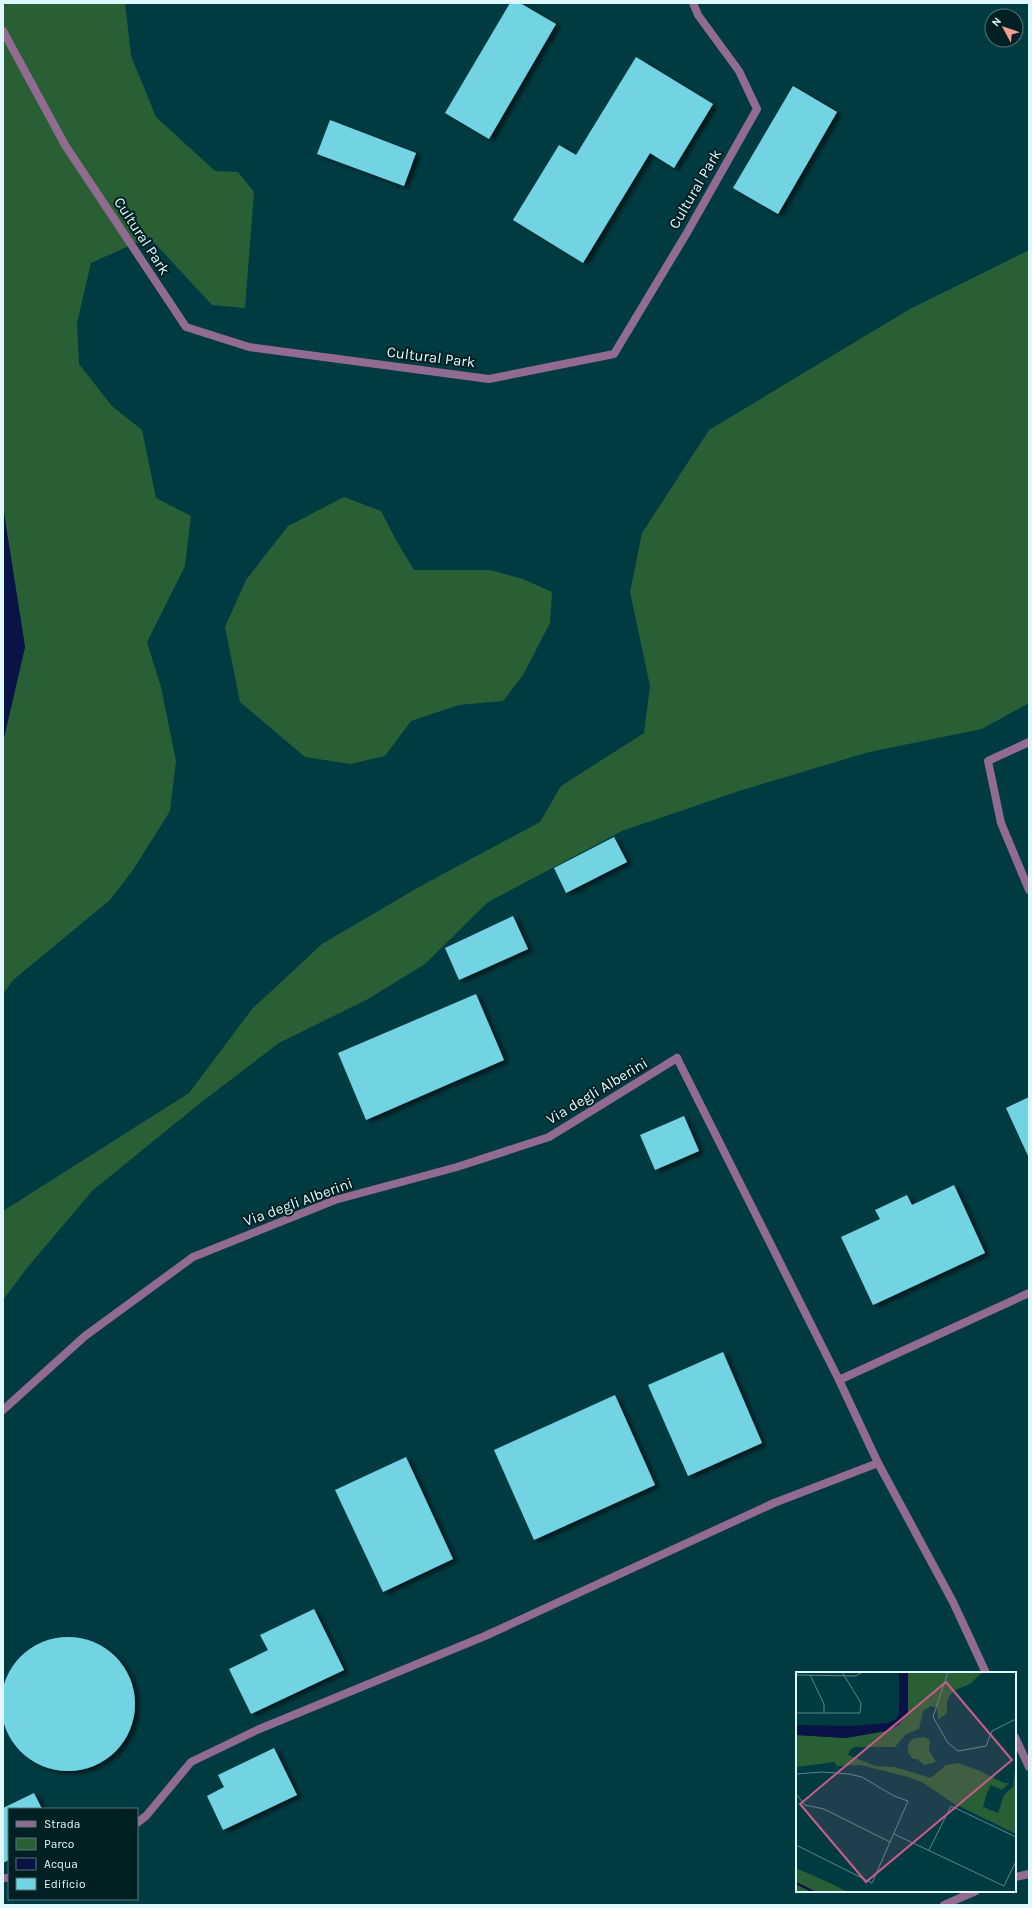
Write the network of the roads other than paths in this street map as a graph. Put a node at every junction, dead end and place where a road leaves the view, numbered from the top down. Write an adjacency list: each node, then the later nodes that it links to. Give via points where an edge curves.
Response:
1 (693, 3): 2 (street, Cultural Park, via 698,15 739,71 757,109 614,354 489,379 249,347 186,327 65,144)
2 (3, 32)
3 (1029, 742): 4 (street, via 988,761 1001,823)
4 (1029, 890)
5 (1029, 1293): 6 (street)
6 (839, 1380): 7 (street, Via degli Alberini, via 677,1058 550,1136 457,1167 335,1200 192,1258 85,1336); 8 (street)
7 (3, 1410)
8 (878, 1463): 9 (street, via 954,1602); 12 (street, via 774,1503 485,1636 250,1734 191,1762)
9 (986, 1672)
10 (1016, 1739): 11 (street)
11 (1029, 1767)
12 (138, 1822)
13 (1029, 1874): 14 (street)
14 (1016, 1877)
15 (974, 1892): 16 (street)
16 (944, 1905)

